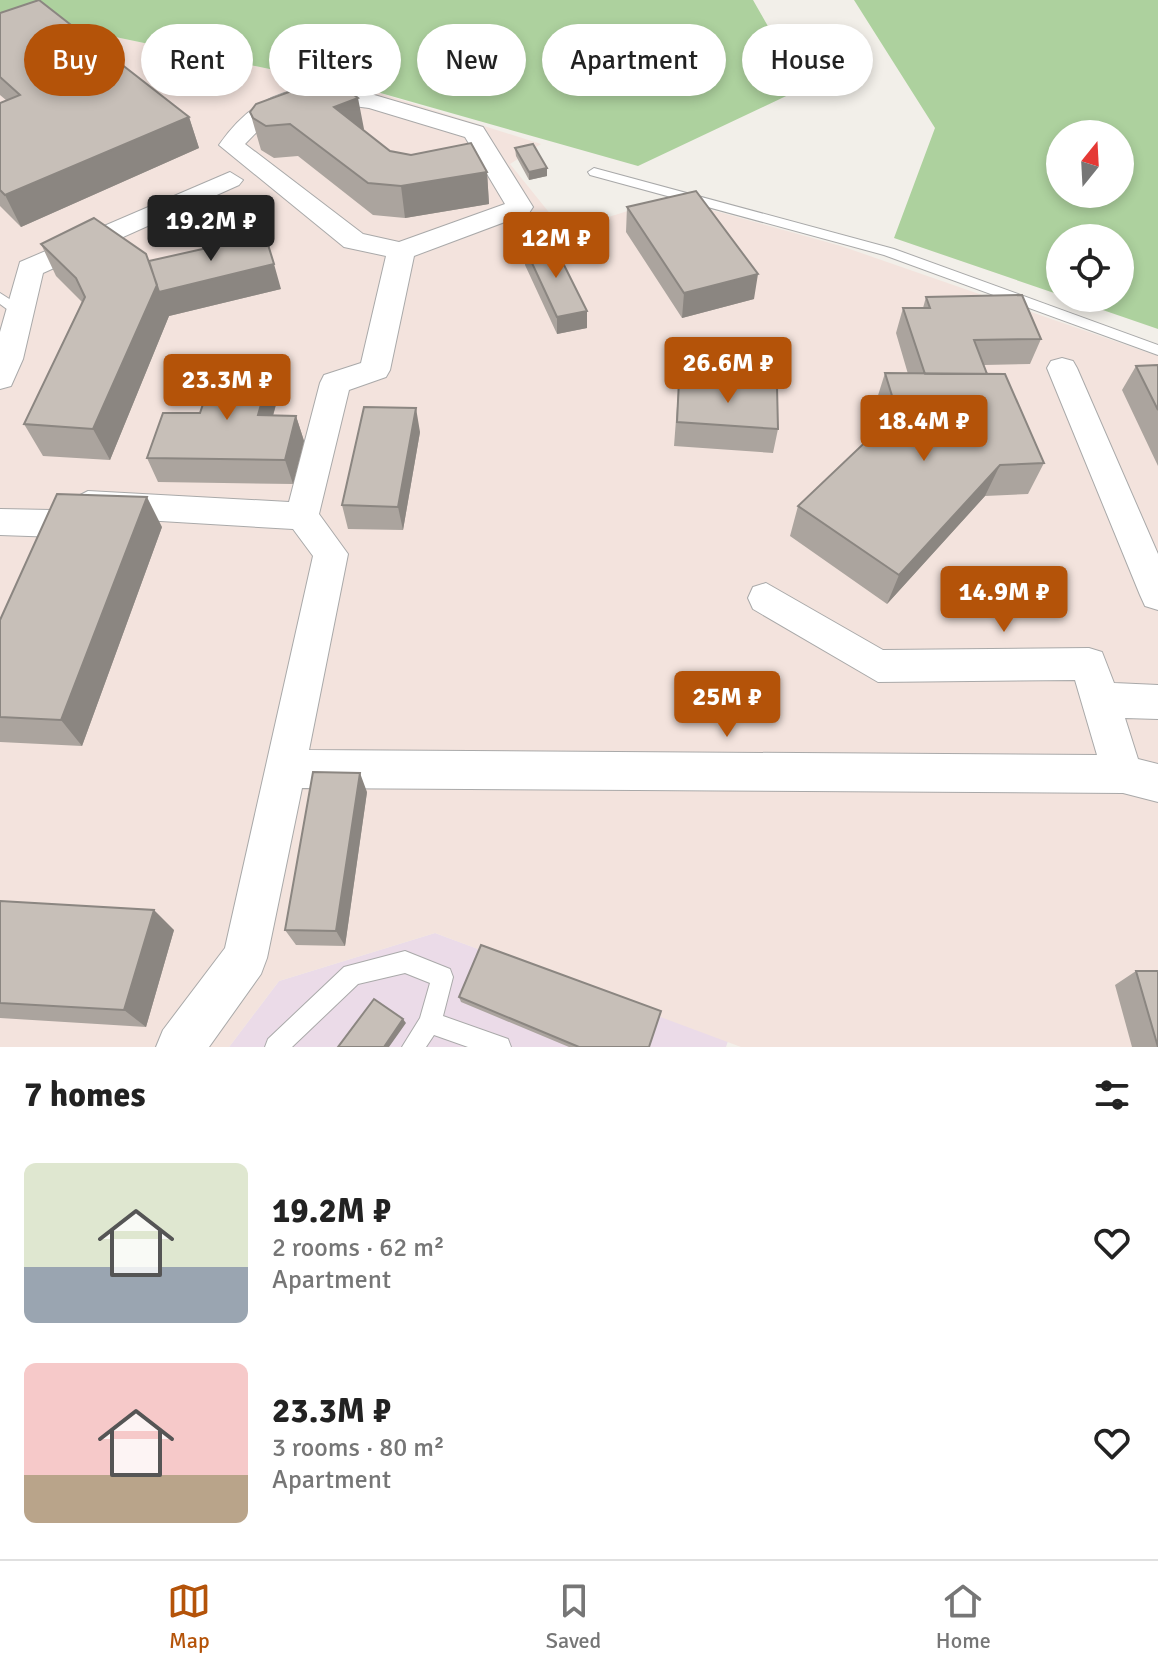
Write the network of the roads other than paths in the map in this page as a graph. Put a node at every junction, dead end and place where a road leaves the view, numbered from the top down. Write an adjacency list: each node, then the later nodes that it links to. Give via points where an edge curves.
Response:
1 (594, 172): 5 (lane, via 889,252)
2 (230, 180): 4 (street, via 30,268)
3 (401, 251): 3 (street, via 354,241 231,145 271,104 322,92 359,97 474,132 520,207); 8 (street, via 375,370 335,383)
4 (10, 305): 7 (street)
5 (1158, 350)
6 (1062, 368): 10 (street)
7 (0, 378)
8 (302, 516): 9 (street, via 88,504 57,524); 14 (street, via 331,554)
9 (0, 522)
10 (1158, 595)
11 (766, 598): 12 (street, via 878,666 1089,664)
12 (1101, 700): 13 (street); 15 (street)
13 (1158, 702)
14 (286, 769): 15 (street); 17 (street, via 245,958)
15 (1140, 779)
16 (430, 1023): 18 (lane, via 442,977 405,962 352,975); 19 (lane); 20 (lane)
17 (180, 1047)
18 (276, 1047)
19 (413, 1047)
20 (500, 1047)

